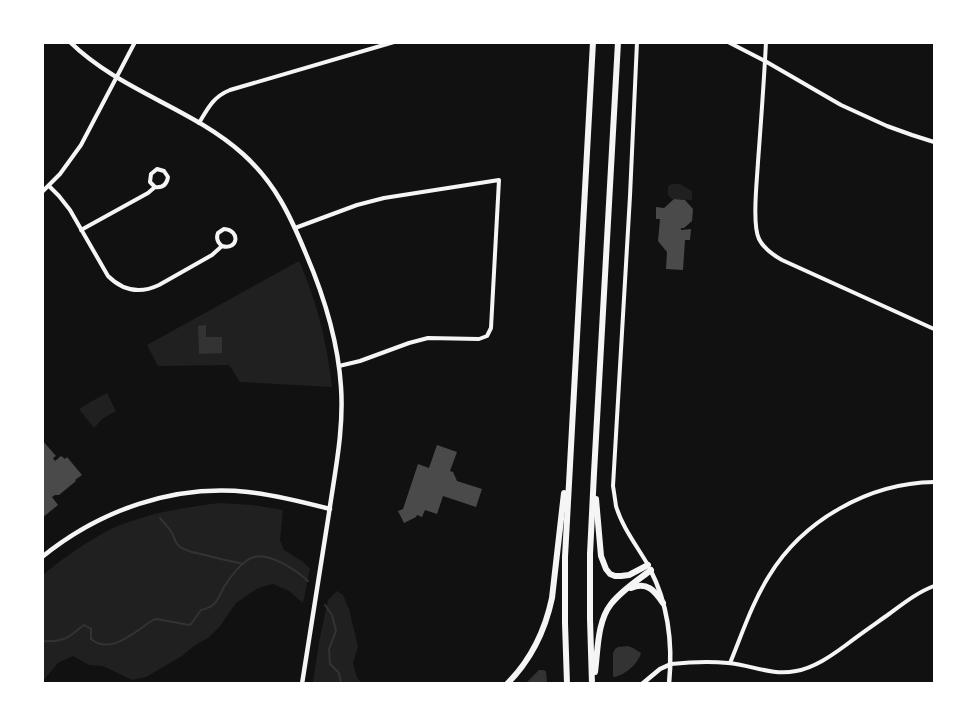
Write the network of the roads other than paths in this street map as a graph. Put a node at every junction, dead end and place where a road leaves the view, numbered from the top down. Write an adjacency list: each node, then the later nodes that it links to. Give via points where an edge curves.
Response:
1 (70, 42): 10 (street)
2 (135, 42): 10 (street)
3 (394, 42): 11 (street, via 222,93)
4 (593, 42): 21 (highway)
5 (618, 42): 22 (highway)
6 (637, 42): 26 (street, via 613,486 621,518)
7 (728, 42): 9 (street)
8 (766, 42): 9 (street)
9 (765, 61): 12 (street, via 841,105 887,126); 19 (street, via 756,205 757,233 761,242 782,260)
10 (117, 78): 11 (street); 13 (street, via 81,145)
11 (199, 123): 16 (street, via 232,145 256,167 279,196)
12 (934, 142)
13 (49, 186): 15 (street); 17 (street, via 65,203)
14 (155, 187): 14 (street, via 168,181 167,174 161,169 151,174 150,182); 17 (street)
15 (42, 192)
16 (295, 228): 20 (street, via 323,299); 20 (street, via 384,198 499,180 491,328 487,336 479,339 428,338)
17 (81, 230): 18 (street, via 112,281 136,291 159,285)
18 (222, 246): 18 (street, via 226,248 235,241 231,230 224,229 218,233 217,240)
19 (934, 329)
20 (339, 366): 24 (street, via 341,429)
21 (571, 435): 33 (highway, via 549,613 531,654); 34 (highway, via 565,557)
22 (594, 472): 26 (highway, via 601,556 606,569 610,574 621,576); 35 (highway, via 590,554)
23 (934, 482): 30 (street, via 889,488 857,500 828,515 802,536 769,576 750,612)
24 (330, 509): 25 (street, via 249,492 187,493 147,501 114,513 76,533); 32 (street)
25 (42, 557)
26 (650, 568): 28 (highway); 29 (street)
27 (934, 586): 30 (street, via 915,595 836,652 809,667 774,672)
28 (621, 593): 29 (highway, via 635,587 647,587); 35 (highway, via 607,610 601,625)
29 (663, 603): 31 (street)
30 (730, 663): 31 (street)
31 (671, 664): 36 (street); 37 (street)
32 (302, 684)
33 (507, 684)
34 (567, 684)
35 (592, 684)
36 (642, 684)
37 (669, 684)

